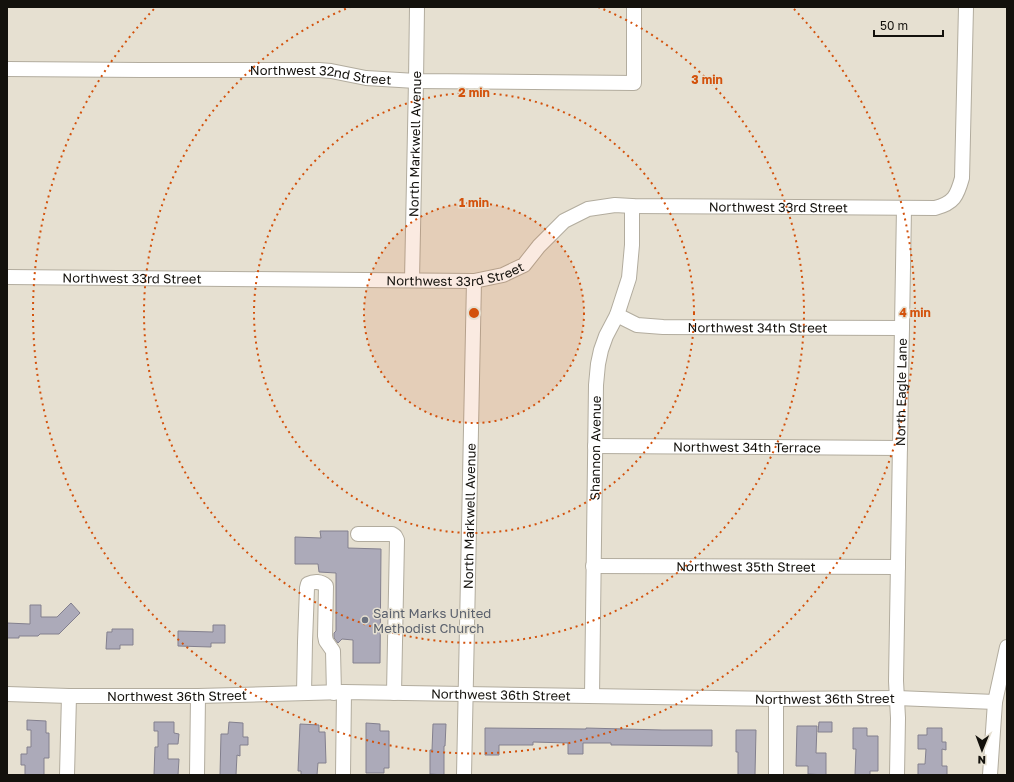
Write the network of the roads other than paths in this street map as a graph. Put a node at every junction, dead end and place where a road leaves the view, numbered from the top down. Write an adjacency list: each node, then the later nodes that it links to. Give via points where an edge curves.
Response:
1 (416, 7): 5 (street, North Markwell Avenue)
2 (634, 7): 5 (street, Northwest 32nd Street, via 634,83)
3 (966, 7): 7 (street, via 962,178 958,191 946,205 935,208)
4 (7, 69): 5 (street, Northwest 32nd Street, via 319,70 366,78)
5 (416, 81): 9 (street, North Markwell Avenue)
6 (632, 206): 7 (street, Northwest 33rd Street); 10 (street, Northwest 33rd Street, via 616,205 588,209 564,221 524,265 503,275); 11 (street, Shannon Avenue, via 629,278)
7 (904, 208): 12 (street, North Eagle Lane)
8 (7, 277): 9 (street, Northwest 33rd Street)
9 (412, 280): 10 (street, Northwest 33rd Street)
10 (474, 281): 23 (street, North Markwell Avenue)
11 (617, 315): 12 (street, Northwest 34th Street, via 637,325 663,327); 13 (street, Shannon Avenue, via 606,336 598,364)
12 (902, 328): 14 (street, North Eagle Lane)
13 (595, 446): 14 (street, Northwest 34th Terrace); 16 (street, Shannon Avenue)
14 (900, 448): 17 (street, North Eagle Lane)
15 (358, 534): 21 (street, via 392,534 397,540)
16 (593, 566): 17 (street, Northwest 35th Street); 26 (street, Shannon Avenue)
17 (898, 567): 27 (street, North Eagle Lane)
18 (1007, 646): 29 (street)
19 (339, 692): 20 (street, Northwest 36th Street); 20 (street, via 333,651 325,636 326,586 315,582 308,584 307,588); 21 (street, Northwest 36th Street); 32 (street)
20 (304, 693): 25 (street, Northwest 36th Street)
21 (394, 693): 23 (street, Northwest 36th Street)
22 (7, 694): 24 (street, Northwest 36th Street)
23 (465, 694): 26 (street, Northwest 36th Street); 33 (street, North Markwell Avenue)
24 (69, 696): 25 (street, Northwest 36th Street); 30 (street)
25 (198, 696): 31 (street)
26 (592, 696): 28 (street, Northwest 36th Street)
27 (897, 698): 28 (street, Northwest 36th Street); 29 (street, Northwest 36th Street); 35 (street, North Eagle Lane)
28 (776, 699): 34 (street)
29 (995, 702): 36 (street)
30 (67, 775)
31 (198, 775)
32 (343, 775)
33 (464, 775)
34 (776, 775)
35 (897, 775)
36 (990, 775)

